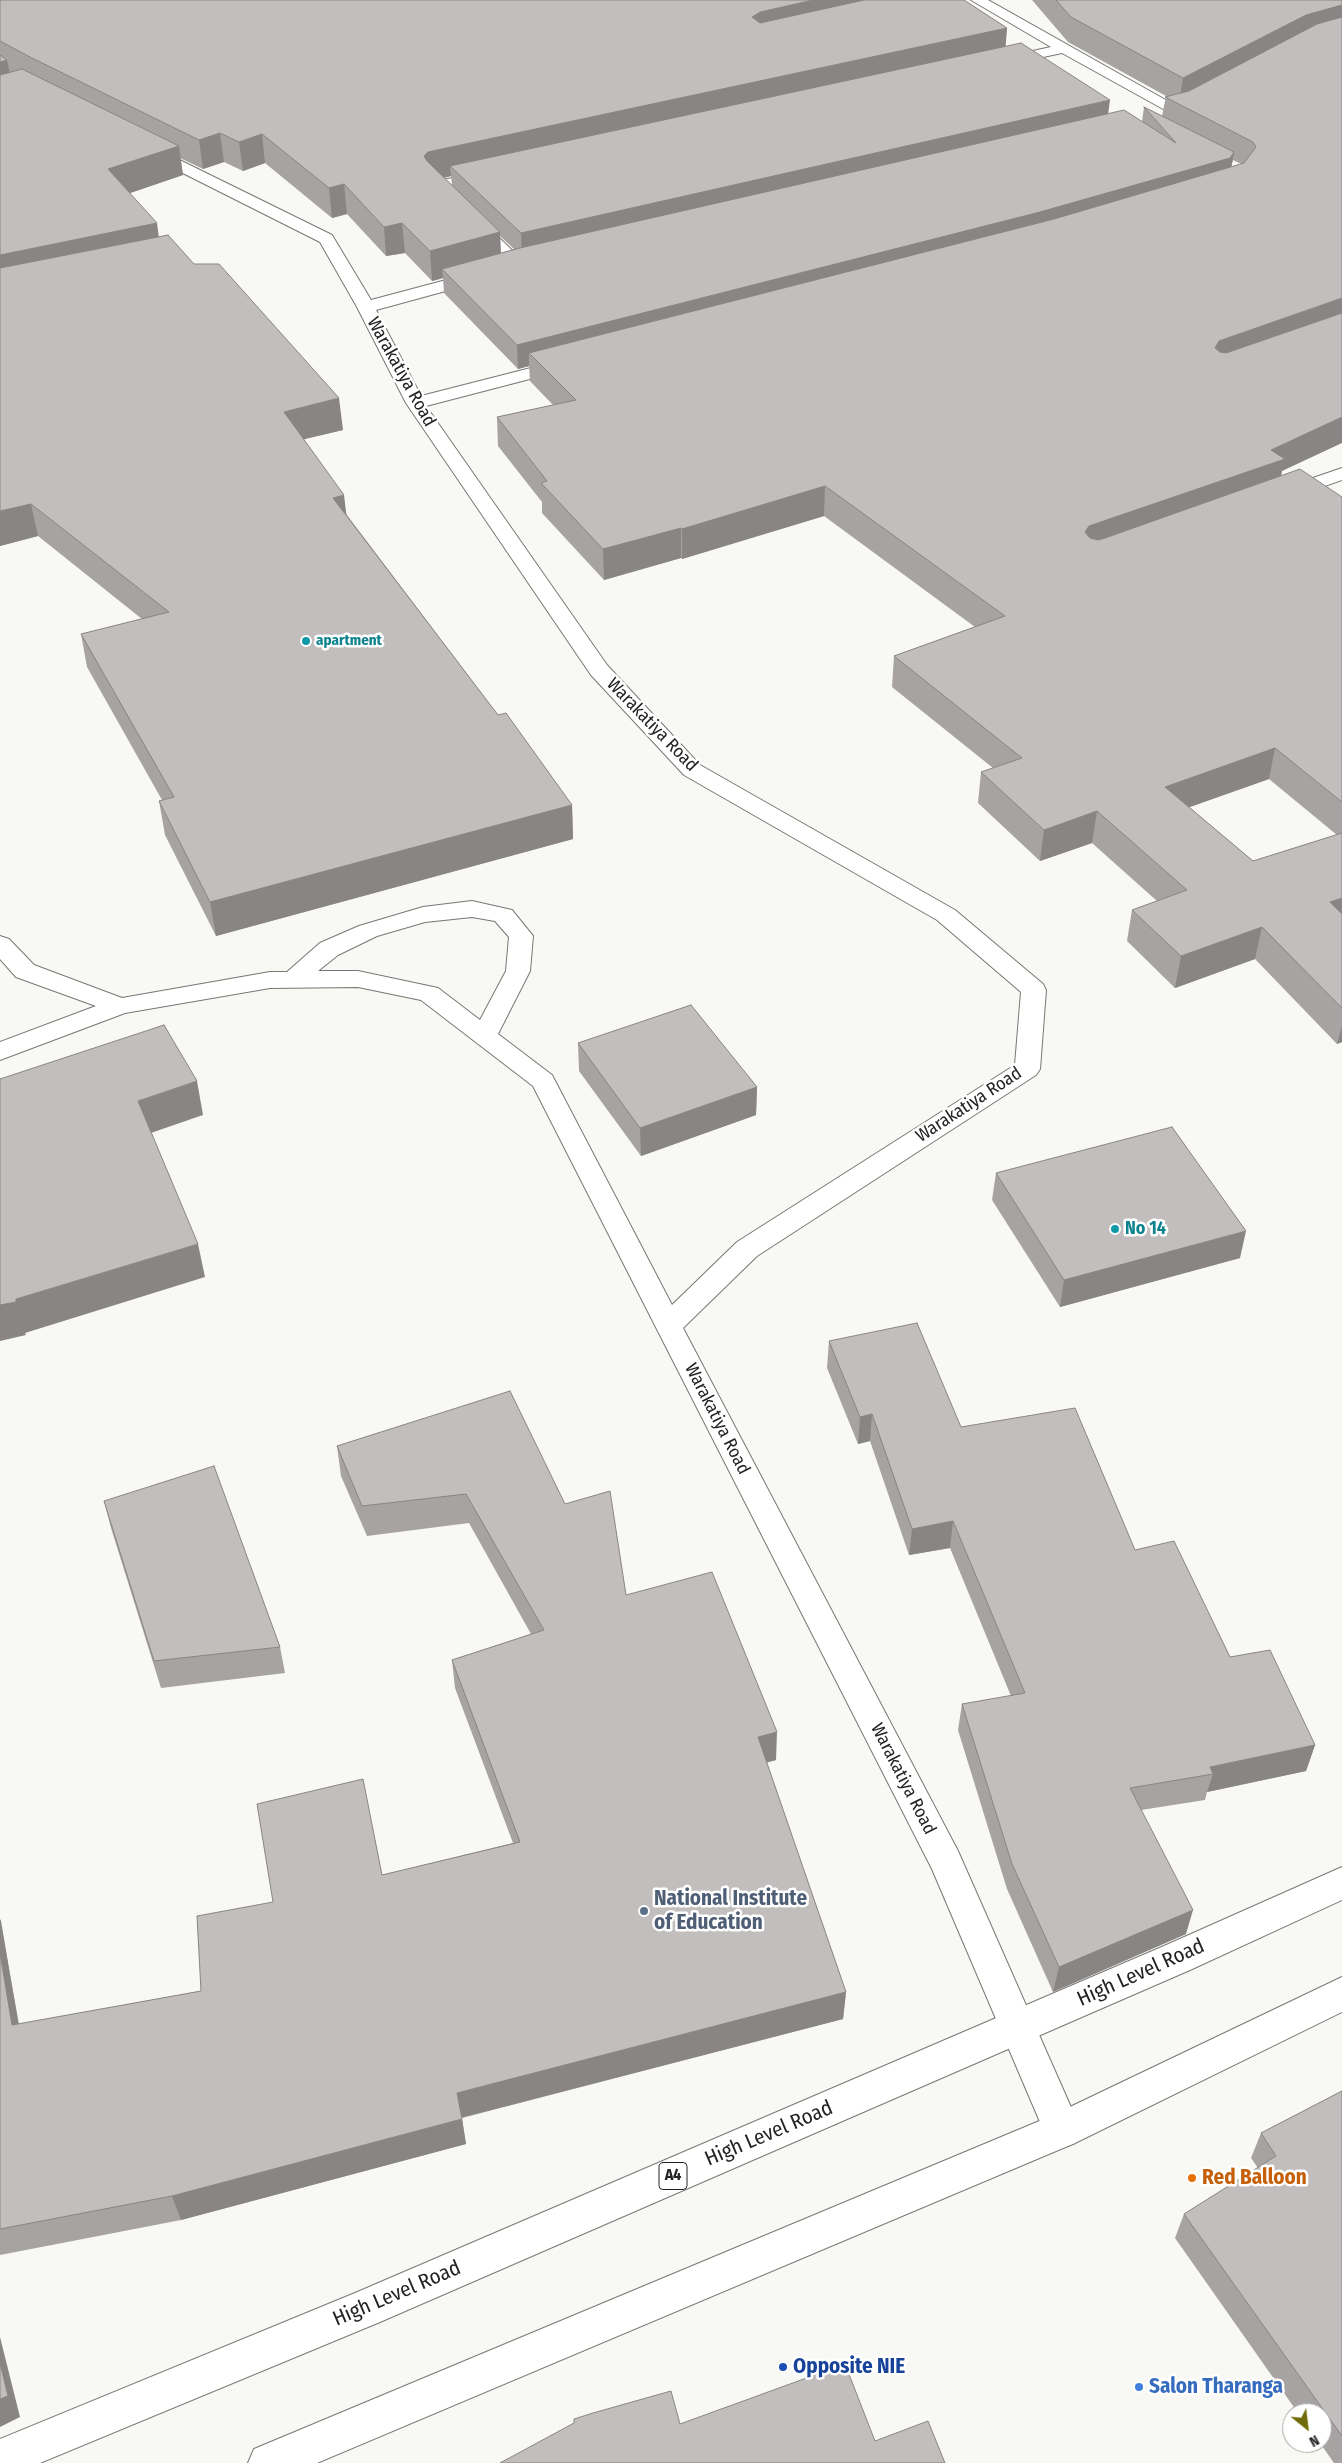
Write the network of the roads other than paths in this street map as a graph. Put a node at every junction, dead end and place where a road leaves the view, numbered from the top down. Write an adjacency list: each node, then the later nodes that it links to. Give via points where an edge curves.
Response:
1 (978, 0): 2 (main road)
2 (1064, 48): 3 (main road); 5 (main road)
3 (987, 65)
4 (1196, 103): 5 (main road)
5 (1179, 112): 6 (main road)
6 (1160, 116)
7 (125, 138): 11 (main road, Warakatiya Road, via 326,239)
8 (504, 171): 10 (main road, via 436,186)
9 (536, 261): 10 (main road)
10 (517, 265): 11 (main road)
11 (366, 307): 13 (main road, Warakatiya Road)
12 (580, 361): 13 (main road)
13 (415, 403): 21 (main road, Warakatiya Road, via 599,670 692,770 946,915 1034,990 1027,1069 747,1249)
14 (1342, 474): 15 (main road)
15 (1268, 500)
16 (0, 944): 18 (main road, via 25,971)
17 (293, 980): 18 (main road, via 270,980); 19 (main road, via 358,979 429,994); 19 (main road, via 329,949 368,931 423,915 472,909 503,915 521,936 518,971)
18 (120, 1006): 20 (main road)
19 (484, 1036): 21 (main road, via 543,1081)
20 (0, 1051)
21 (668, 1326): 24 (main road, Warakatiya Road, via 946,1862)
22 (1342, 1883): 24 (main road, High Level Road / A4)
23 (1342, 1994): 25 (main road)
24 (1017, 2027): 25 (main road, Warakatiya Road); 26 (main road, High Level Road / A4, via 366,2308)
25 (1062, 2130): 27 (main road)
26 (0, 2459)
27 (268, 2463)

